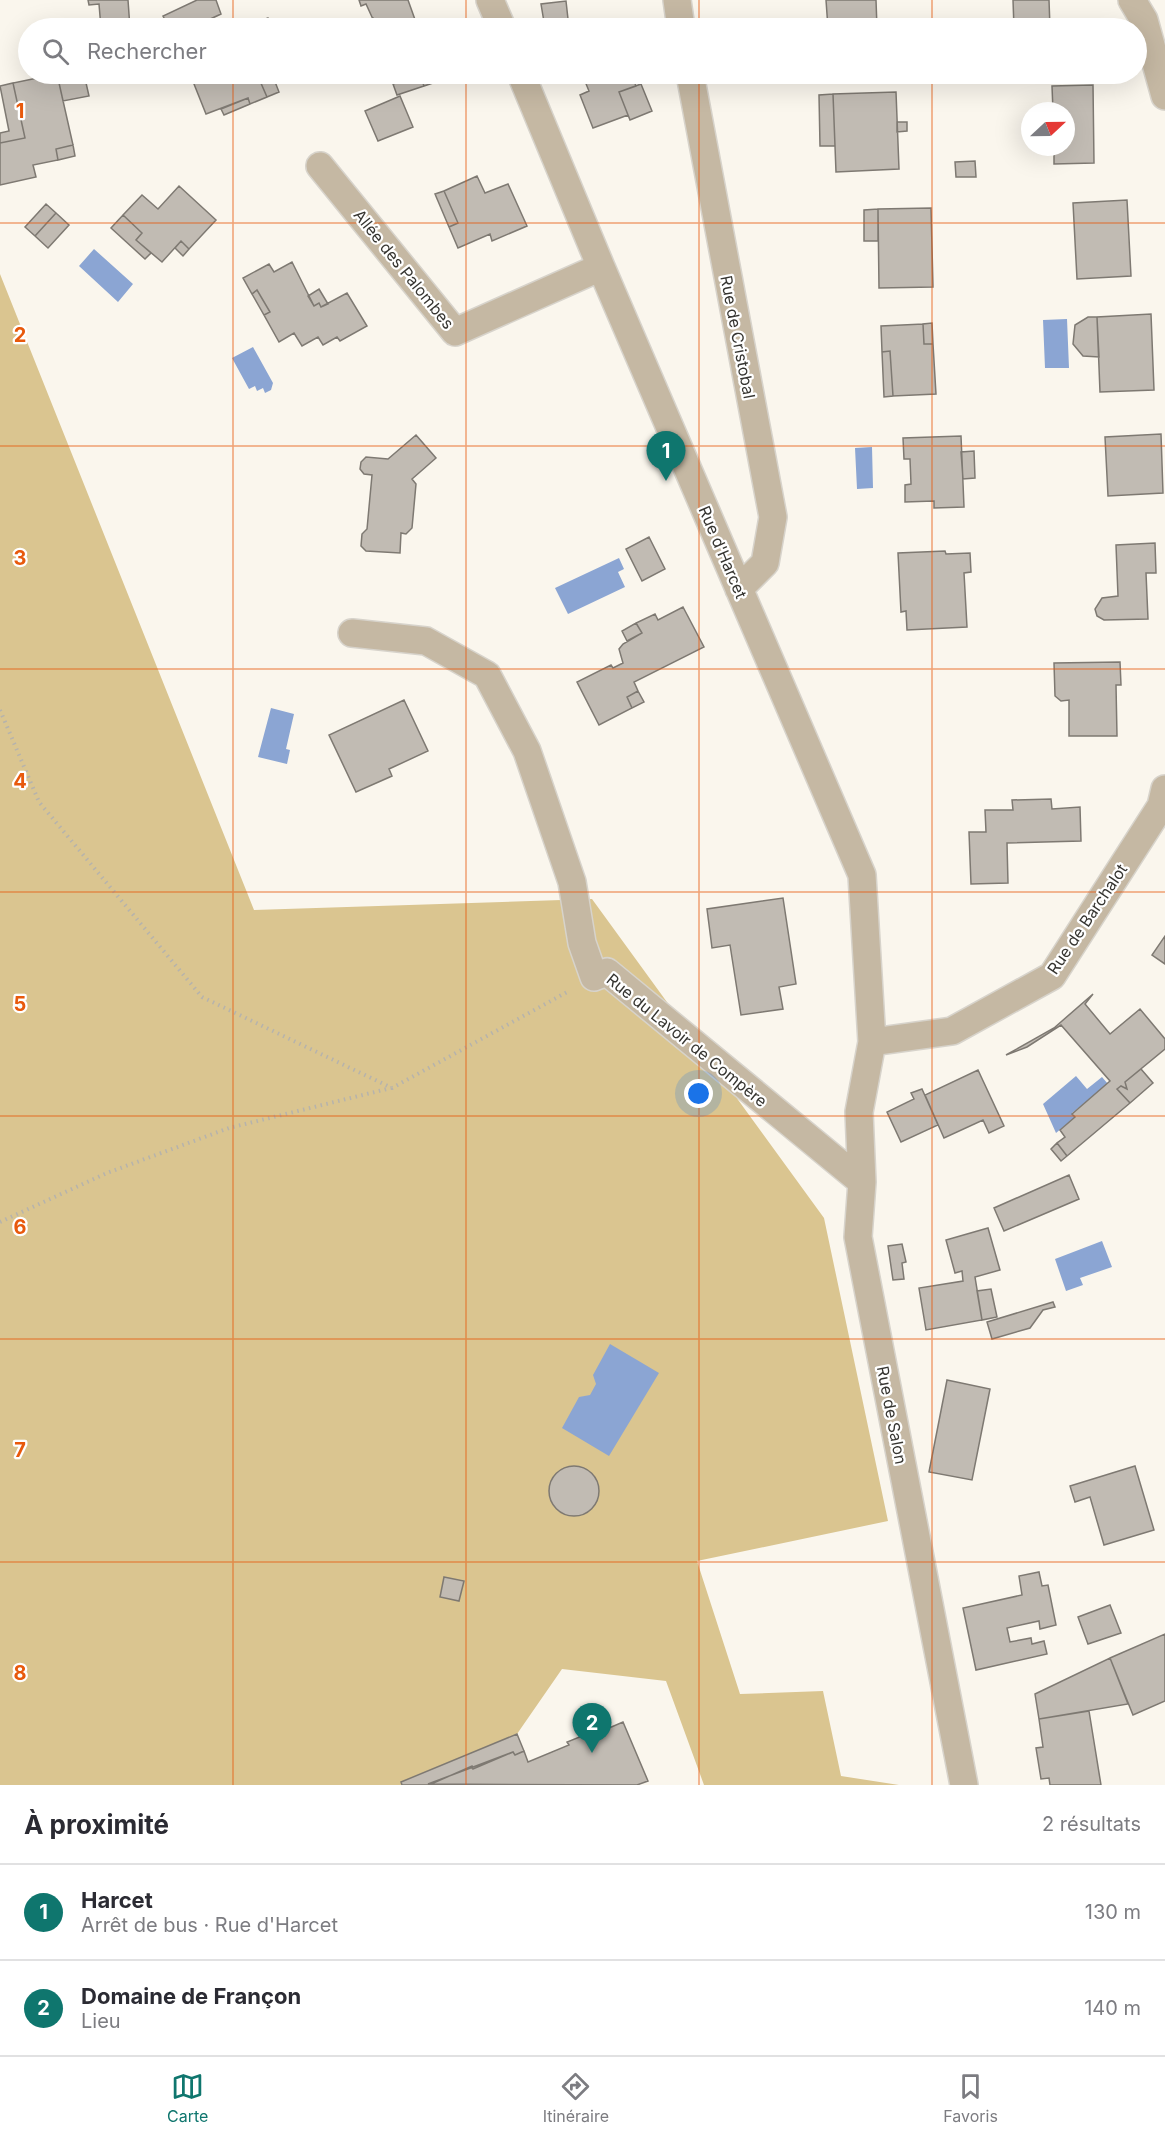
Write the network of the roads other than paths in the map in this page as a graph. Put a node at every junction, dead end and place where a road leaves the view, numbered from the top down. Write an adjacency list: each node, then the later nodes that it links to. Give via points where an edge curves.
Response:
1 (490, 0): 4 (street)
2 (676, 0): 5 (street)
3 (1132, 0): 6 (street)
4 (498, 18)
5 (679, 18)
6 (1143, 18)
7 (1147, 31): 10 (street)
8 (525, 84): 12 (street, Rue d'Harcet)
9 (692, 84): 13 (street, Rue de Cristobal, via 773,517 765,563)
10 (1165, 96)
11 (320, 166): 12 (street, Allée des Palombes, via 455,332)
12 (601, 267): 13 (street, Rue d'Harcet)
13 (739, 590): 16 (street, Rue d'Harcet, via 862,874)
14 (352, 633): 17 (street, Rue du Lavoir de Compère, via 426,641 488,675 527,751 572,882 582,943 594,977 607,972)
15 (1165, 789): 16 (street, Rue de Barchalot, via 1161,806 1052,976 952,1031)
16 (872, 1042): 17 (street, Rue de Salon, via 859,1112)
17 (862, 1182): 18 (street, Rue de Salon, via 858,1236)
18 (964, 1785)

